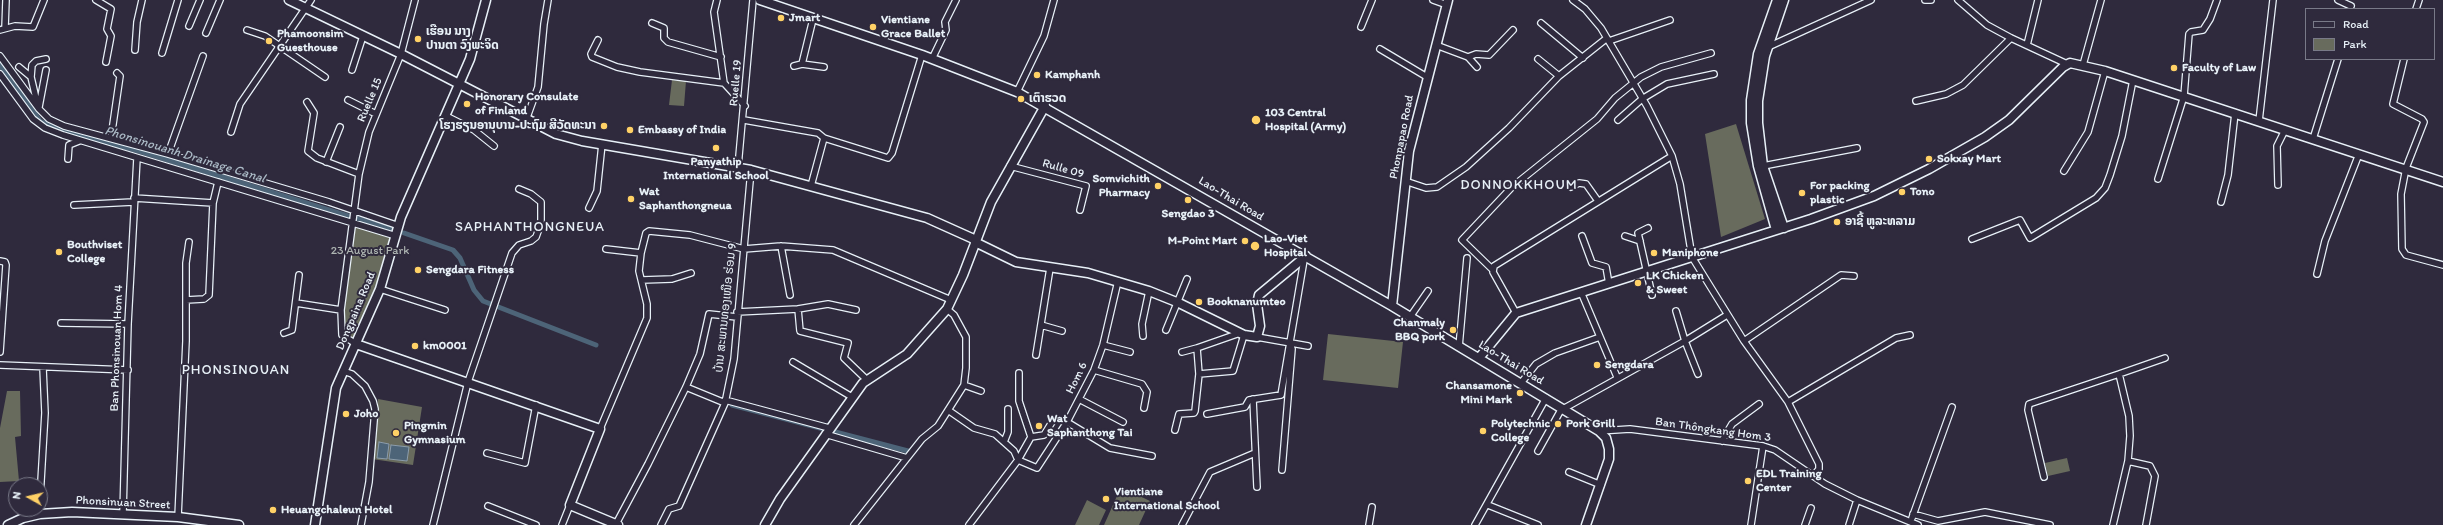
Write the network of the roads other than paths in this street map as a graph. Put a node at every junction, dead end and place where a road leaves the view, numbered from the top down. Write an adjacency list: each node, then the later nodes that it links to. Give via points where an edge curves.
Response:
1 (6, 0): 42 (street)
2 (44, 0): 42 (street, via 33,27 15,26)
3 (96, 0): 70 (street, via 112,10 107,28 110,36)
4 (142, 0): 55 (street, via 137,22)
5 (178, 0): 56 (street)
6 (200, 0): 40 (street)
7 (220, 0): 45 (street)
8 (289, 0): 35 (street)
9 (311, 0): 35 (street)
10 (415, 0): 58 (street, Ruelle 15)
11 (486, 0): 91 (street, Dongpaina Road, via 480,27)
12 (548, 0): 104 (street, via 538,88)
13 (717, 0): 62 (street, via 714,12)
14 (753, 0): 98 (street, Ruelle 19)
15 (760, 0): 36 (street, Lao-Thai Road)
16 (956, 0): 66 (street, via 945,22 946,30)
17 (1054, 0): 92 (street, via 1044,36)
18 (1372, 0): 41 (street)
19 (1433, 0): 33 (street)
20 (1573, 0): 49 (street, via 1601,28)
21 (1777, 0): 151 (street, via 1758,54 1751,100 1751,123 1758,166)
22 (1784, 0): 53 (street)
23 (1871, 0): 53 (street)
24 (1925, 0): 25 (street)
25 (1931, 0)
26 (1958, 0): 47 (street, via 1976,17)
27 (2038, 0): 51 (street)
28 (2101, 0): 73 (street)
29 (2217, 0): 93 (street, via 2203,30 2189,34)
30 (2273, 0): 107 (street)
31 (2338, 0): 34 (street)
32 (2354, 0): 34 (street)
33 (1448, 2): 50 (street, Phonpapao Road)
34 (2351, 8)
35 (306, 9): 46 (street); 52 (street)
36 (813, 19): 59 (street, Lao-Thai Road); 71 (street)
37 (1670, 20): 49 (street)
38 (652, 23): 62 (street, via 664,28 664,38 668,42)
39 (1541, 23): 64 (street)
40 (188, 26)
41 (1361, 27)
42 (2, 29)
43 (247, 30): 52 (street, via 261,34)
44 (1513, 30): 63 (street, via 1489,55 1476,54)
45 (206, 34)
46 (363, 36): 58 (street); 79 (street)
47 (2011, 38): 51 (street); 96 (street, via 1963,85 1946,94)
48 (598, 40): 89 (street, via 592,57 617,67)
49 (1608, 40): 64 (street); 90 (street)
50 (1436, 45): 63 (street); 87 (street, Phonpapao Road)
51 (2027, 45): 72 (street)
52 (281, 46): 84 (street); 111 (street, via 240,104)
53 (1768, 47): 126 (street, via 1758,101 1758,123)
54 (1380, 49): 87 (street)
55 (136, 50)
56 (162, 53)
57 (1711, 53): 90 (street, via 1661,67)
58 (401, 54): 91 (street); 102 (street, Ruelle 15)
59 (922, 55): 66 (street, Lao-Thai Road); 113 (street, via 890,156 885,158)
60 (0, 56): 100 (street)
61 (203, 56): 119 (street)
62 (721, 57): 89 (street)
63 (1468, 57): 75 (street)
64 (1583, 58): 85 (street)
65 (46, 59): 86 (street, via 36,61 32,65)
66 (932, 59): 92 (street, Lao-Thai Road)
67 (1538, 59): 85 (street)
68 (2338, 60): 114 (street)
69 (2404, 60): 128 (street, via 2393,104 2424,122)
70 (106, 62)
71 (802, 64): 74 (street); 77 (street)
72 (2067, 64): 73 (street); 151 (street, via 2009,120 1962,152 1874,196)
73 (2083, 64): 80 (street)
74 (794, 66)
75 (1477, 66)
76 (19, 67): 86 (street)
77 (824, 67)
78 (46, 70): 100 (street)
79 (352, 70)
80 (2105, 71): 88 (street); 130 (street, via 2088,132)
81 (117, 73): 112 (street, via 120,81)
82 (0, 74): 115 (street, via 33,119 45,128)
83 (1714, 74): 94 (street, via 1667,84)
84 (325, 76)
85 (1559, 76): 133 (street, via 1509,128 1466,167 1437,187 1426,188)
86 (31, 77): 100 (street)
87 (1427, 77): 133 (street, Phonpapao Road, via 1409,151)
88 (2133, 80): 93 (street); 155 (street, via 2122,136 2110,175 2105,188 2096,198 2030,238 2020,220)
89 (724, 83): 98 (street)
90 (1634, 83): 94 (street); 169 (street, via 1615,98 1597,118 1512,188 1462,240)
91 (459, 85): 103 (street, Dongpaina Road); 104 (street)
92 (1017, 92): 99 (street, Lao-Thai Road)
93 (2184, 96): 101 (street); 132 (street)
94 (1642, 99): 106 (street); 121 (street)
95 (348, 100): 102 (street)
96 (1916, 101)
97 (307, 102): 124 (street, via 314,113 308,151)
98 (745, 106): 105 (street, Ruelle 19)
99 (1045, 106): 125 (street); 164 (street, Lao-Thai Road)
100 (39, 109): 110 (street, via 48,118)
101 (2235, 113): 107 (street); 142 (street, via 2228,175)
102 (376, 114): 131 (street, Ruelle 15, via 362,153)
103 (446, 116): 117 (street, via 474,130); 149 (street, Dongpaina Road)
104 (526, 120): 116 (street, via 556,134)
105 (744, 120): 113 (street, via 818,133); 127 (street, Ruelle 19)
106 (1618, 120)
107 (2259, 121): 109 (street)
108 (340, 127): 124 (street)
109 (2285, 130): 114 (street); 136 (street, via 2277,146)
110 (85, 132): 112 (street); 115 (street)
111 (231, 132)
112 (111, 138): 119 (street)
113 (824, 138): 137 (street)
114 (2313, 139): 120 (street)
115 (81, 141): 122 (street); 123 (street, via 68,145)
116 (602, 144): 127 (street); 145 (street, via 597,191)
117 (494, 146)
118 (1857, 148): 126 (street)
119 (168, 154): 146 (street)
120 (2359, 154): 128 (street); 172 (street, via 2325,241)
121 (1672, 156): 141 (street); 163 (street, via 1680,184)
122 (137, 158): 134 (street); 140 (street, Ban Phonsinouan Hom 4)
123 (68, 159)
124 (326, 162): 131 (street)
125 (1010, 166): 147 (street, Rulle 09, via 1086,186); 156 (street, via 991,202)
126 (1764, 166): 151 (street)
127 (738, 167): 129 (street)
128 (2406, 168): 135 (street); 167 (street, via 2401,194 2400,221 2403,253)
129 (750, 170): 137 (street); 161 (street, ບ້ານ ສະພານທອງເໜືອ ຮ່ອມ 9)
130 (2064, 171)
131 (359, 174): 146 (street, Ruelle 15)
132 (2158, 179)
133 (1405, 181): 189 (street, Phonpapao Road)
134 (218, 182): 143 (street); 148 (street)
135 (2443, 182)
136 (2278, 185)
137 (811, 186): 156 (street, via 927,218)
138 (1571, 187): 141 (street, via 1579,183 1586,184)
139 (519, 189): 237 (street, via 541,202 541,223 536,237 519,245 512,253)
140 (133, 200): 143 (street); 144 (street); 201 (street, Ban Phonsinouan Hom 4)
141 (1598, 202): 169 (street, via 1496,265)
142 (2221, 202)
143 (213, 203): 185 (street, via 209,295 204,299)
144 (74, 205)
145 (589, 208)
146 (355, 210): 148 (street, Ruelle 15); 149 (street)
147 (1080, 210)
148 (352, 223): 154 (street); 192 (street, Ruelle 15)
149 (399, 226): 154 (street, Dongpaina Road)
150 (1648, 228): 157 (street, via 1638,233)
151 (1780, 229): 163 (street)
152 (1582, 236): 178 (street, via 1592,263 1606,267)
153 (1625, 236): 157 (street)
154 (395, 239): 179 (street, Dongpaina Road)
155 (1972, 239)
156 (976, 241): 168 (street, via 1005,259); 186 (street)
157 (1640, 241): 171 (street)
158 (189, 242): 185 (street)
159 (781, 246): 161 (street); 183 (street); 186 (street, via 844,253)
160 (606, 248): 162 (street)
161 (744, 249): 162 (street, via 690,234 649,231 646,233); 197 (street, ບ້ານ ສະພານທອງເໜືອ ຮ່ອມ 9)
162 (641, 252): 176 (street, via 639,271)
163 (1692, 257): 171 (street); 198 (street)
164 (1305, 258): 189 (street, Lao-Thai Road); 209 (street, via 1259,295 1257,304 1260,326); 213 (street)
165 (1468, 258): 217 (street)
166 (0, 261): 219 (street, via 6,265)
167 (2443, 265)
168 (1050, 268): 177 (street, via 1088,273); 202 (street)
169 (1493, 270): 196 (street)
170 (691, 273): 176 (street, via 672,279)
171 (1647, 273): 178 (street); 184 (street)
172 (2317, 274)
173 (299, 275): 187 (street)
174 (1854, 276): 212 (street, via 1841,275)
175 (1187, 279): 188 (street)
176 (642, 280): 259 (street, via 647,318)
177 (1118, 281): 180 (street); 215 (street, Hom 6)
178 (1609, 284): 182 (street)
179 (380, 288): 193 (street); 214 (street, Dongpaina Road)
180 (1149, 291): 188 (street); 208 (street, via 1143,318)
181 (1428, 291): 199 (street)
182 (1581, 292): 196 (street); 210 (street)
183 (790, 295)
184 (1652, 295)
185 (186, 300): 291 (street)
186 (951, 300): 191 (street)
187 (296, 303): 192 (street); 205 (street, via 292,330)
188 (1179, 303): 203 (street); 206 (street)
189 (1392, 306): 199 (street, Lao-Thai Road)
190 (798, 309): 194 (street, via 828,304); 197 (street); 236 (street, via 800,331 848,343 844,358)
191 (947, 309): 236 (street, via 907,354); 239 (street, via 954,315 966,337)
192 (341, 310): 214 (street, Ruelle 15, via 342,335)
193 (445, 310)
194 (856, 310)
195 (1676, 311): 211 (street)
196 (1516, 313): 223 (street)
197 (737, 315): 240 (street, via 709,314 700,354); 246 (street, ບ້ານ ສະພານທອງເໜືອ ຮ່ອມ 9, via 734,359)
198 (1727, 315): 211 (street); 212 (street)
199 (1410, 317): 217 (street, Lao-Thai Road)
200 (60, 323): 201 (street)
201 (128, 324): 228 (street, Ban Phonsinouan Hom 4)
202 (1041, 326): 204 (street); 222 (street)
203 (1166, 330)
204 (1062, 331)
205 (284, 333)
206 (1242, 334): 209 (street); 218 (street); 232 (street, via 1233,371)
207 (1910, 335): 247 (street, via 1896,338)
208 (1143, 336)
209 (1257, 337): 213 (street)
210 (1600, 337): 235 (street); 238 (street, via 1555,353 1536,364)
211 (1685, 341): 233 (street); 235 (street)
212 (1744, 341): 247 (street)
213 (1289, 343): 216 (street); 245 (street, via 1280,395); 274 (street, via 1292,349)
214 (356, 344): 230 (street, Dongpaina Road); 237 (street)
215 (1103, 345): 220 (street); 229 (street, Hom 6)
216 (1308, 346)
217 (1459, 347): 223 (street, Lao-Thai Road)
218 (1197, 348): 221 (street); 232 (street)
219 (0, 352)
220 (1130, 352)
221 (1182, 352)
222 (1036, 355)
223 (1479, 358): 238 (street, Lao-Thai Road)
224 (2165, 358): 234 (street)
225 (793, 362): 242 (street)
226 (0, 365): 227 (street)
227 (43, 368): 228 (street); 277 (street, via 45,413)
228 (128, 370): 288 (street, Ban Phonsinouan Hom 4)
229 (1094, 370): 244 (street, Hom 6); 251 (street, via 1142,384 1147,392)
230 (343, 371): 297 (street, Dongpaina Road, via 333,399); 298 (street, via 352,374 365,386 374,401 375,409 369,482)
231 (1019, 373): 263 (street, via 1019,401)
232 (1199, 374): 260 (street, via 1195,412 1179,414)
233 (1698, 374)
234 (2119, 374): 273 (street, via 2130,416); 278 (street, via 2029,404 2028,410)
235 (1617, 377): 252 (street)
236 (866, 380): 242 (street)
237 (468, 382): 249 (street); 299 (street)
238 (1521, 383): 243 (street, Lao-Thai Road)
239 (964, 385): 241 (street); 254 (street)
240 (686, 387): 246 (street); 294 (street)
241 (981, 391)
242 (852, 397): 261 (street)
243 (1546, 398): 252 (street, Lao-Thai Road); 283 (street)
244 (1079, 399): 257 (street, Hom 6); 258 (street)
245 (1253, 399): 255 (street, via 1249,400 1245,407); 269 (street)
246 (725, 401): 261 (street); 302 (street, ບ້ານ ສະພານທອງເໜືອ ຮ່ອມ 9, via 679,506 670,508)
247 (1788, 402): 276 (street, via 1819,464 1819,469)
248 (1759, 404): 264 (street, via 1732,424)
249 (536, 405): 259 (street); 268 (street, via 528,461 525,463)
250 (1952, 407): 289 (street)
251 (1144, 408)
252 (1563, 408): 262 (street, Lao-Thai Road); 267 (street)
253 (1008, 409): 265 (street, via 1008,432)
254 (948, 410): 265 (street, via 974,428 994,434); 271 (street, via 938,426 922,439)
255 (1207, 414)
256 (1052, 422): 263 (street, via 1044,434)
257 (1067, 422): 270 (street, via 1110,448); 272 (street, Hom 6, via 1036,468)
258 (1123, 422)
259 (600, 429): 282 (street)
260 (1175, 430)
261 (827, 431): 271 (street); 303 (street)
262 (1599, 431): 264 (street, Ban Thôngkang Hom 3, via 1630,429); 279 (street, Lao-Thai Road, via 1606,438 1610,449)
263 (1031, 437): 272 (street)
264 (1722, 441): 266 (street, Ban Thôngkang Hom 3)
265 (1004, 442): 272 (street, via 1014,451)
266 (1763, 446): 276 (street, Ban Thôngkang Hom 3, via 1775,450); 311 (street)
267 (1538, 451)
268 (487, 453)
269 (1255, 454): 280 (street); 306 (street, via 1210,472)
270 (1152, 456)
271 (907, 458): 304 (street)
272 (1018, 460): 305 (street)
273 (2128, 461): 316 (street); 317 (street, via 2150,466 2155,476)
274 (1282, 470)
275 (1569, 472): 279 (street)
276 (1814, 475): 281 (street, Ban Thôngkang Hom 3, via 1825,484)
277 (41, 477)
278 (2044, 477)
279 (1601, 485): 310 (street, Lao-Thai Road)
280 (1257, 487)
281 (1857, 500): 292 (street, Ban Thôngkang Hom 3); 313 (street)
282 (570, 505): 294 (street); 301 (street)
283 (1488, 505): 308 (street); 309 (street)
284 (488, 506): 300 (street)
285 (1372, 507): 307 (street)
286 (1811, 508): 312 (street)
287 (48, 512): 288 (street, Phonsinuan Street)
288 (123, 514): 291 (street, Phonsinuan Street)
289 (1914, 514): 292 (street); 315 (street, via 1938,521 1984,512)
290 (26, 517): 295 (street, Phonsinuan Street)
291 (178, 518): 293 (street, Phonsinuan Street)
292 (1910, 522): 314 (street, Ban Thôngkang Hom 3)
293 (202, 523): 296 (street, Phonsinuan Street)
294 (617, 524)
295 (9, 525)
296 (239, 525)
297 (315, 525)
298 (361, 525)
299 (433, 525)
300 (536, 525)
301 (562, 525)
302 (661, 525)
303 (765, 525)
304 (854, 525)
305 (969, 525)
306 (1182, 525)
307 (1369, 525)
308 (1475, 525)
309 (1538, 525)
310 (1586, 525)
311 (1752, 525)
312 (1805, 525)
313 (1849, 525)
314 (1918, 525)
315 (2050, 525)
316 (2113, 525)
317 (2146, 525)

